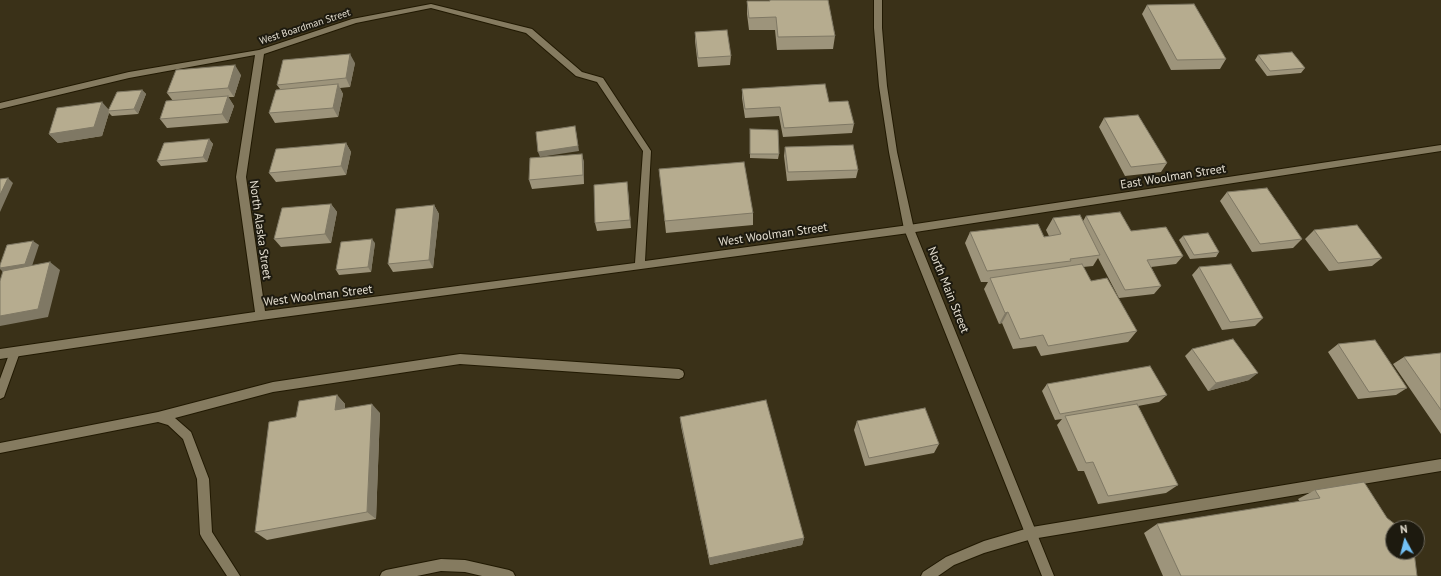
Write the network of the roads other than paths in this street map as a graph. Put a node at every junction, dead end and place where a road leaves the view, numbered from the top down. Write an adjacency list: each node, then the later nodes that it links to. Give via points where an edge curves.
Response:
1 (878, 0): 5 (street, North Main Street, via 883,86)
2 (260, 52): 3 (street, West Boardman Street, via 128,75); 6 (street, West Boardman Street, via 355,21 431,6 529,31 579,74 600,80 647,151); 7 (street, North Alaska Street, via 240,177)
3 (0, 106)
4 (1441, 148): 5 (street, East Woolman Street)
5 (909, 229): 6 (street, West Woolman Street); 15 (street, North Main Street)
6 (640, 266): 7 (street, West Woolman Street)
7 (261, 316): 8 (street, West Woolman Street)
8 (15, 352): 9 (street, West Woolman Street); 11 (street)
9 (0, 354)
10 (679, 374): 12 (street, via 460,359 273,387)
11 (0, 394)
12 (158, 417): 13 (street); 16 (street, via 171,420 187,436 203,479 206,534)
13 (0, 448)
14 (1441, 464): 15 (street)
15 (1032, 533): 19 (street, via 984,547 950,561); 20 (street, North Main Street)
16 (234, 576)
17 (386, 576): 18 (street, via 441,565 464,566)
18 (509, 576)
19 (927, 576)
20 (1048, 576)

